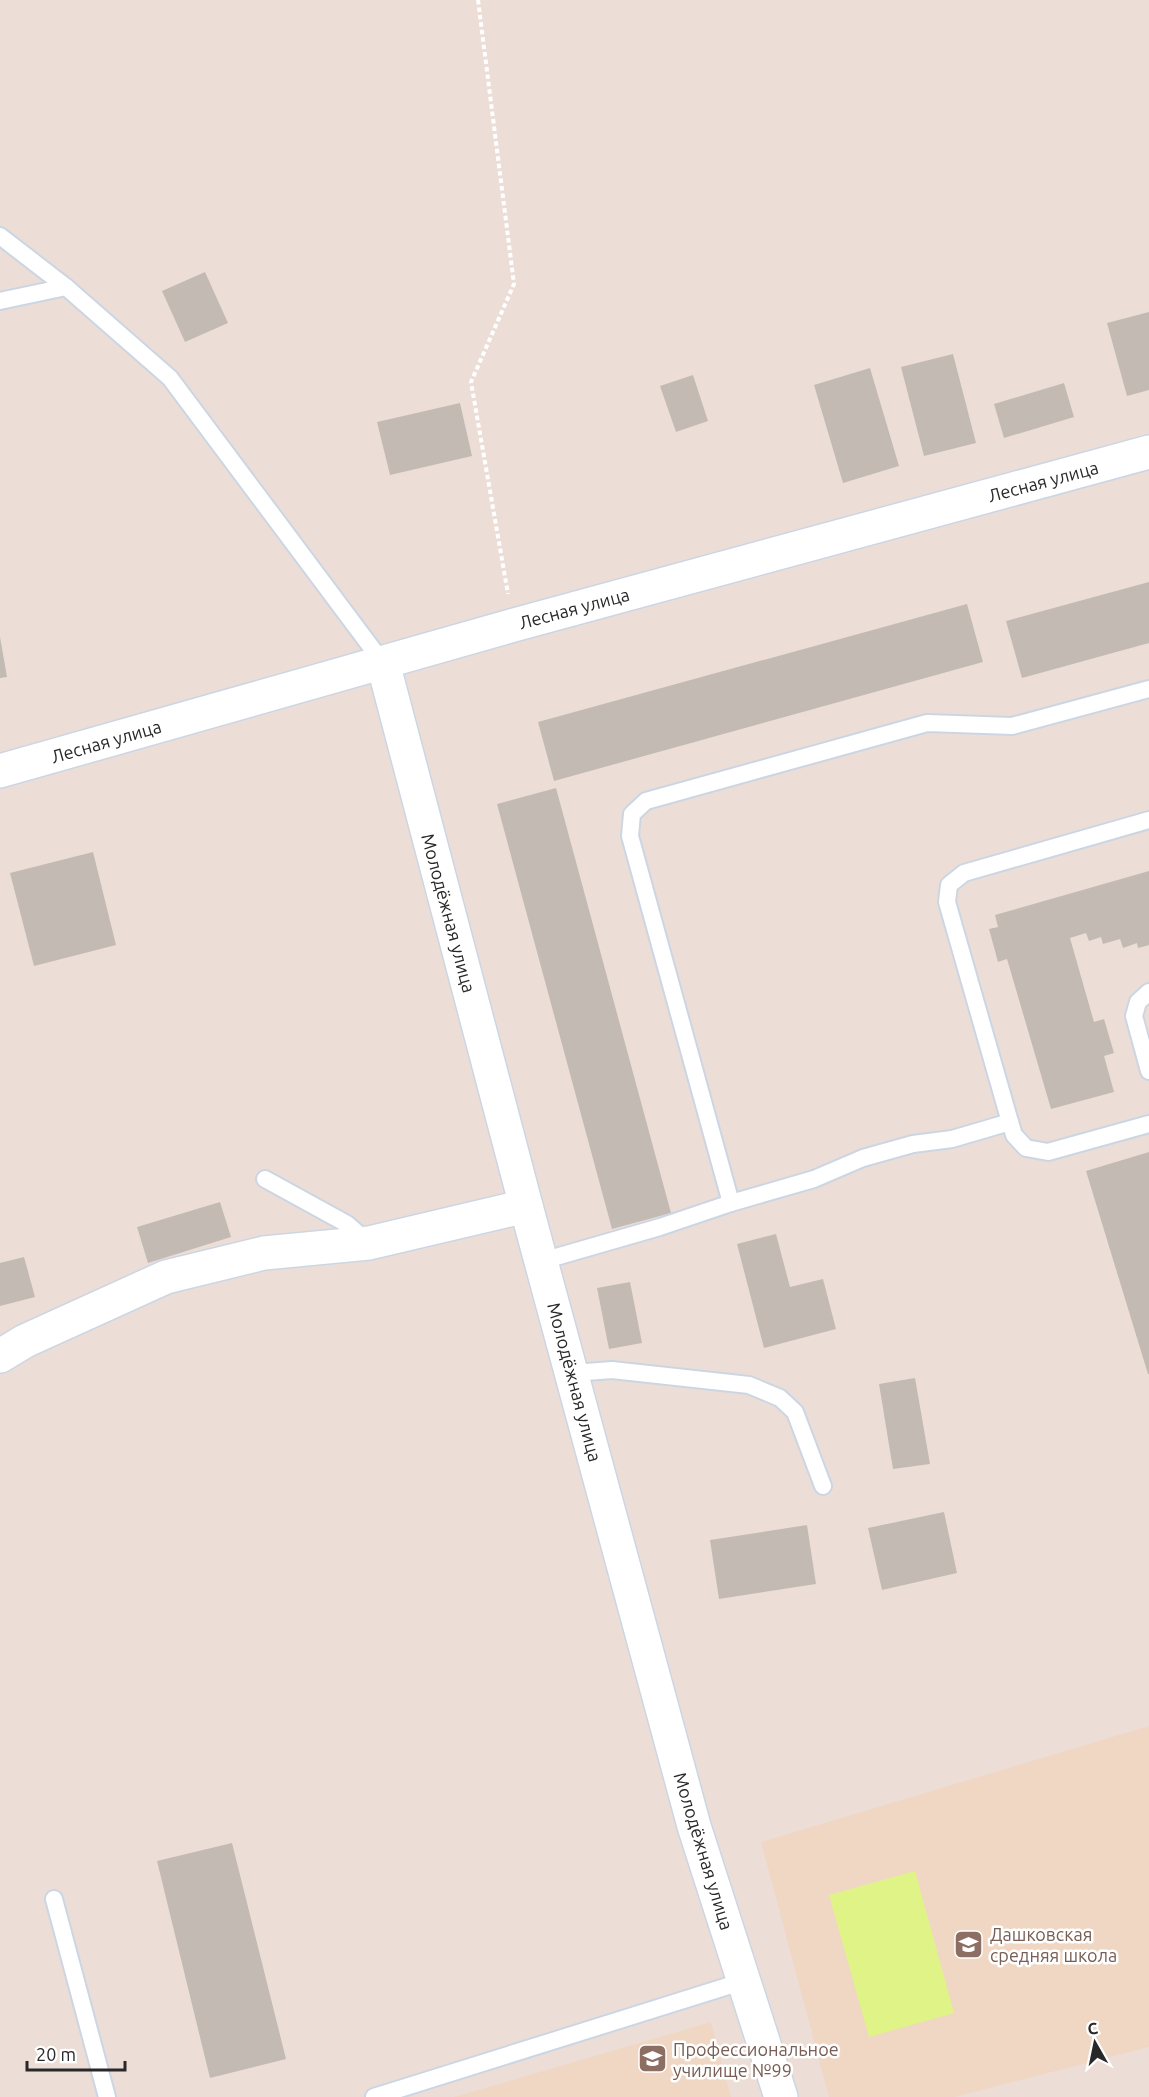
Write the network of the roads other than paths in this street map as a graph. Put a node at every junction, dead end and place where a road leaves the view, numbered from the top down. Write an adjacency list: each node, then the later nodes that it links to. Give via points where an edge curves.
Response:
1 (0, 236): 2 (lane)
2 (66, 287): 3 (lane); 5 (lane, via 170,378)
3 (0, 301)
4 (1149, 452): 5 (street, Лесная улица)
5 (384, 663): 7 (street, Лесная улица); 15 (street, Молодёжная улица)
6 (1149, 689): 14 (lane, via 1012,726 927,723 646,801 632,814 630,836)
7 (0, 771)
8 (1149, 820): 11 (lane, via 964,873 949,885 947,902)
9 (1149, 992): 10 (lane, via 1138,1002 1134,1016)
10 (1149, 1071)
11 (1010, 1122): 12 (lane, via 1014,1135 1026,1148 1048,1152); 14 (lane, via 863,1158 814,1179)
12 (1149, 1124)
13 (265, 1179): 16 (lane, via 347,1224)
14 (731, 1203): 17 (lane)
15 (526, 1206): 16 (street); 17 (street, Молодёжная улица)
16 (369, 1243): 18 (street, via 264,1253 166,1277)
17 (542, 1262): 19 (street, Молодёжная улица)
18 (0, 1356)
19 (573, 1373): 20 (lane, via 612,1370 749,1385 780,1398 795,1412); 22 (street, Молодёжная улица, via 694,1826)
20 (823, 1486)
21 (54, 1899): 23 (lane)
22 (744, 1981): 24 (lane); 25 (street, Молодёжная улица)
23 (107, 2097)
24 (374, 2097)
25 (781, 2097)

